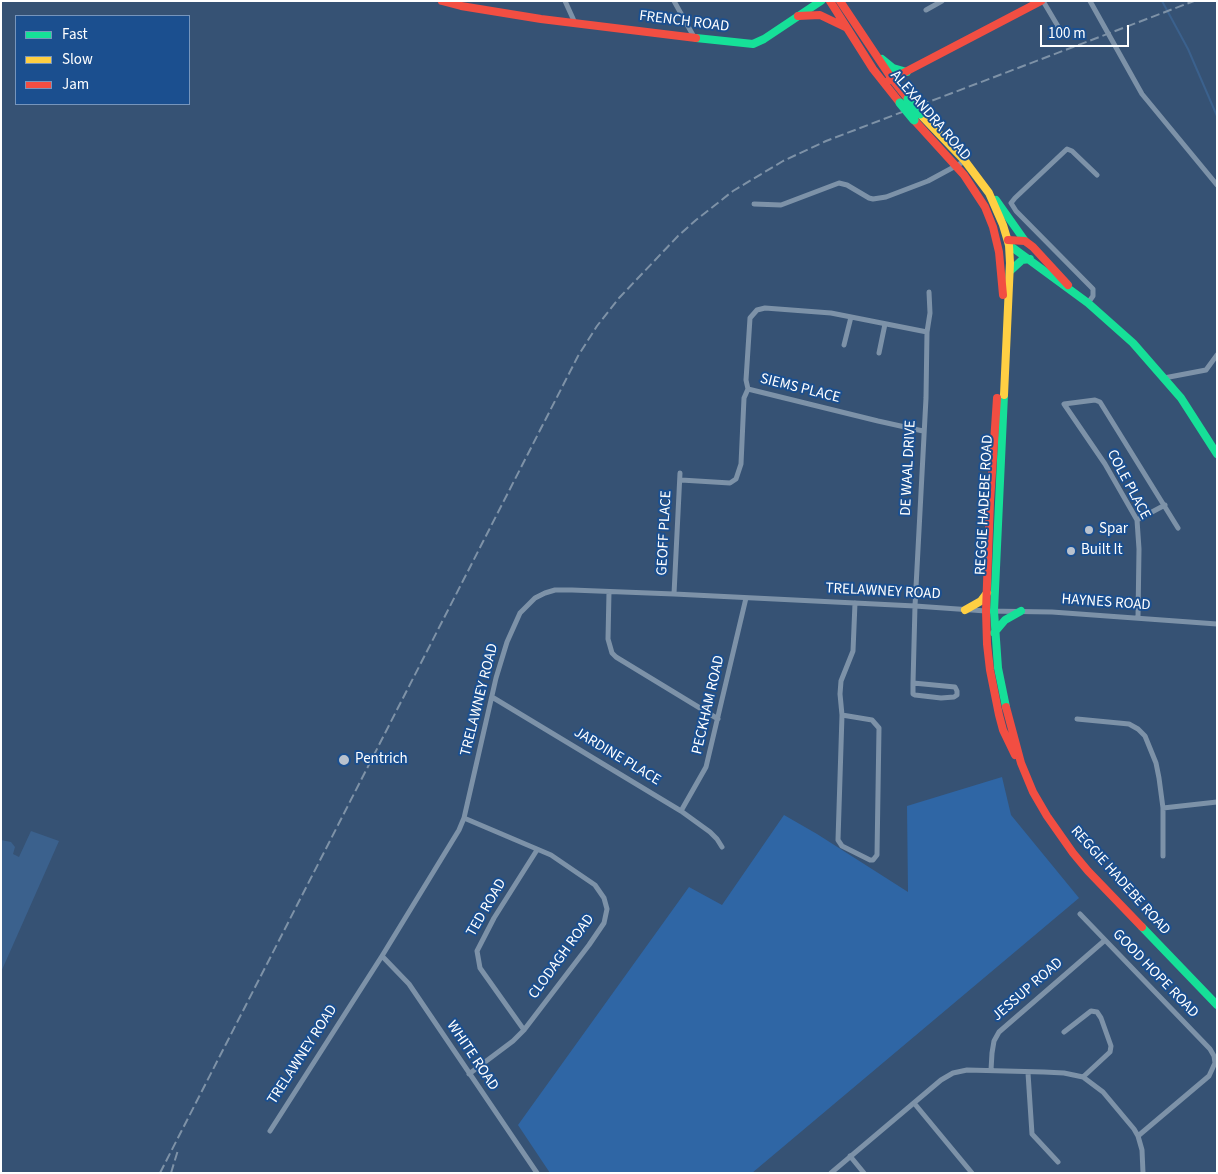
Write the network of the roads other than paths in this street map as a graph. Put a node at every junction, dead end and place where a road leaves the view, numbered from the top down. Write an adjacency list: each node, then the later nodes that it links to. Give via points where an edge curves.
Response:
1 (442, 1): 10 (main road, FRENCH ROAD)
2 (565, 1): 14 (street)
3 (674, 1): 17 (street)
4 (822, 1): 13 (main road, FRENCH ROAD)
5 (830, 1): 16 (main road, ALEXANDRA ROAD)
6 (840, 1): 18 (main road, ALEXANDRA ROAD)
7 (942, 1): 12 (street)
8 (1042, 1): 11 (main road); 15 (street)
9 (1090, 1): 25 (street, via 1142,94)
10 (470, 5): 14 (main road, FRENCH ROAD)
11 (1027, 5): 19 (main road)
12 (926, 10)
13 (798, 16): 16 (main road, via 820,15); 17 (main road, FRENCH ROAD, via 753,44)
14 (576, 23): 17 (main road, FRENCH ROAD)
15 (1059, 28)
16 (847, 29): 20 (main road, ALEXANDRA ROAD)
17 (694, 37)
18 (875, 55): 19 (main road, via 893,68); 20 (main road, ALEXANDRA ROAD)
19 (907, 72): 20 (main road)
20 (888, 82): 21 (main road, ALEXANDRA ROAD, bridge)
21 (917, 117): 22 (main road, ALEXANDRA ROAD); 23 (main road, ALEXANDRA ROAD)
22 (965, 161): 23 (street); 26 (main road, ALEXANDRA ROAD)
23 (956, 166): 27 (street, via 886,197 869,198 839,183 781,205); 28 (main road, ALEXANDRA ROAD, via 977,193)
24 (1097, 175): 37 (street, via 1067,149 1011,203 1093,289)
25 (1217, 185)
26 (989, 193): 29 (main road); 30 (main road, ALEXANDRA ROAD)
27 (754, 204)
28 (995, 235): 30 (main road); 31 (main road, ALEXANDRA ROAD)
29 (1025, 241): 30 (main road); 36 (main road)
30 (1007, 242): 32 (main road); 33 (main road); 34 (main road, REGGIE HADEBE ROAD)
31 (999, 252): 33 (main road, REGGIE HADEBE ROAD)
32 (1030, 259): 34 (main road, via 1022,260); 36 (main road)
33 (1001, 266): 34 (main road, REGGIE HADEBE ROAD)
34 (1007, 279): 54 (main road, REGGIE HADEBE ROAD, via 990,502); 60 (main road, REGGIE HADEBE ROAD)
35 (929, 292): 40 (street, DE WAAL DRIVE)
36 (1074, 292): 37 (main road)
37 (1088, 303): 44 (main road, via 1133,343)
38 (851, 317): 39 (street); 41 (street); 45 (street, SIEMS PLACE, via 765,308 753,312 747,352)
39 (885, 324): 40 (street); 42 (street)
40 (927, 332): 46 (street, DE WAAL DRIVE)
41 (844, 345)
42 (879, 353)
43 (1217, 355): 44 (street, via 1206,370)
44 (1164, 378): 47 (main road, via 1181,398)
45 (748, 389): 46 (street, SIEMS PLACE); 49 (street, via 744,398 741,464 736,478 730,483)
46 (923, 431): 58 (street, DE WAAL DRIVE)
47 (1217, 454)
48 (680, 473): 49 (street, GEOFF PLACE)
49 (681, 480): 55 (street, GEOFF PLACE)
50 (1165, 505): 51 (street); 51 (street, COLE PLACE, via 1100,402 1064,404 1105,464); 52 (street)
51 (1137, 520): 62 (street, COLE PLACE)
52 (1178, 528)
53 (609, 592): 55 (street, TRELAWNEY ROAD); 66 (street, TRELAWNEY ROAD, via 555,590 525,606 507,642); 68 (street, via 608,639 612,653)
54 (987, 593): 59 (main road, via 981,601); 60 (main road, REGGIE HADEBE ROAD)
55 (674, 594): 56 (street, TRELAWNEY ROAD)
56 (746, 598): 57 (street, TRELAWNEY ROAD); 68 (street, PECKHAM ROAD)
57 (855, 603): 58 (street, TRELAWNEY ROAD); 67 (street, via 852,650 841,682)
58 (915, 606): 59 (street, TRELAWNEY ROAD); 65 (street, DE WAAL DRIVE)
59 (965, 610): 60 (street, TRELAWNEY ROAD)
60 (990, 611): 61 (street, HAYNES ROAD); 64 (main road, REGGIE HADEBE ROAD); 70 (main road, REGGIE HADEBE ROAD, via 988,656 995,701 1003,730)
61 (1021, 611): 62 (street, HAYNES ROAD); 64 (main road, via 1005,620)
62 (1138, 617): 63 (street, HAYNES ROAD)
63 (1217, 624)
64 (994, 633): 70 (main road, REGGIE HADEBE ROAD, via 1004,699)
65 (913, 683): 65 (street, via 954,687 958,691 954,697 914,696)
66 (492, 696): 73 (street, JARDINE PLACE); 74 (street, TRELAWNEY ROAD)
67 (842, 715): 67 (street, via 838,840 842,846 873,860 877,855 879,728 872,720)
68 (718, 719): 73 (street, PECKHAM ROAD, via 706,767)
69 (1077, 719): 72 (street, via 1129,724 1142,732 1156,763)
70 (1021, 763): 81 (main road, REGGIE HADEBE ROAD, via 1033,792 1073,853)
71 (1217, 802): 72 (street)
72 (1163, 808): 77 (street)
73 (681, 811): 75 (street, JARDINE PLACE, via 710,832)
74 (464, 818): 76 (street, CLODAGH ROAD); 80 (street, TRELAWNEY ROAD)
75 (722, 847)
76 (536, 850): 82 (street, TED ROAD, via 477,951 480,968); 82 (street, CLODAGH ROAD, via 551,855 595,885 607,909 604,923 594,938)
77 (1163, 856)
78 (1080, 914): 79 (street, GOOD HOPE ROAD)
79 (1104, 941): 84 (street, JESSUP ROAD, via 999,1032 994,1041); 90 (street, GOOD HOPE ROAD, via 1210,1049 1215,1063 1209,1076)
80 (382, 956): 86 (street, WHITE ROAD, via 409,984); 89 (street, TRELAWNEY ROAD)
81 (1217, 1005)
82 (524, 1030): 86 (street, CLODAGH ROAD)
83 (1064, 1032): 87 (street, via 1091,1011 1101,1018 1111,1046 1110,1052)
84 (991, 1070): 85 (street); 88 (street, via 953,1073)
85 (1028, 1073): 87 (street, via 1064,1073); 92 (street, via 1032,1134)
86 (469, 1074): 93 (street, WHITE ROAD)
87 (1083, 1077): 90 (street, via 1103,1092)
88 (914, 1103): 91 (street); 96 (street)
89 (270, 1131)
90 (1138, 1136): 97 (street)
91 (850, 1156): 94 (street); 95 (street)
92 (1058, 1162)
93 (537, 1173)
94 (831, 1173)
95 (864, 1173)
96 (972, 1173)
97 (1143, 1173)

